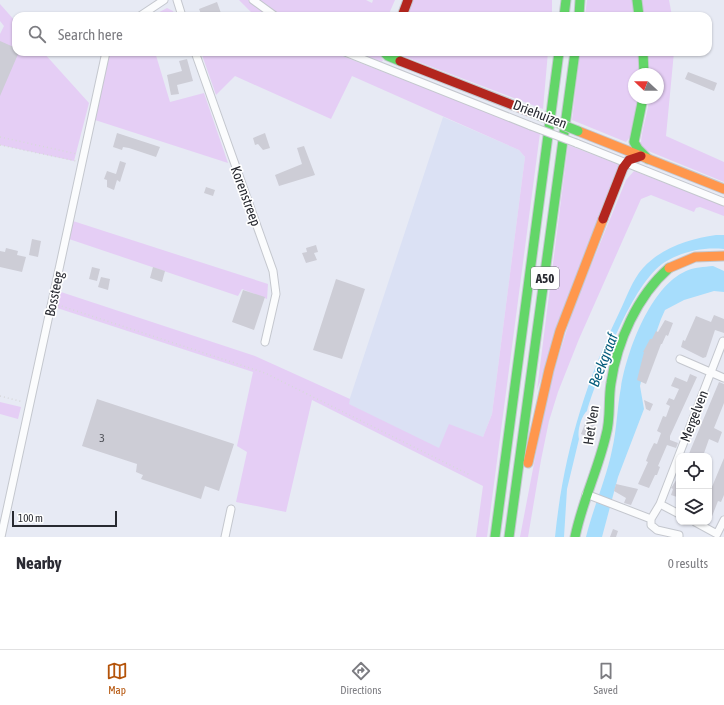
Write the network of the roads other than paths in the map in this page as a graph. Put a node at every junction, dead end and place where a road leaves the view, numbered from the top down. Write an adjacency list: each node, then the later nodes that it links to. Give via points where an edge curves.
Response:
1 (164, 0): 9 (street)
2 (177, 0): 10 (street)
3 (253, 0): 11 (street)
4 (399, 0): 12 (main road)
5 (408, 0): 13 (main road)
6 (566, 0): 14 (main road)
7 (580, 0): 15 (main road)
8 (637, 0): 16 (main road)
9 (146, 12)
10 (181, 12)
11 (270, 12)
12 (394, 12)
13 (404, 12)
14 (564, 12)
15 (579, 12)
16 (638, 12)
17 (105, 56): 48 (street, Bossteeg)
18 (196, 56): 36 (street, Korenstreep, via 273,271 276,294)
19 (355, 56): 31 (street, Driehuizen, bridge)
20 (388, 56): 26 (main road, Driehuizen)
21 (395, 56): 26 (main road)
22 (551, 56): 29 (main road, A50)
23 (559, 56): 29 (main road, A50)
24 (574, 56): 41 (main road, A50)
25 (643, 56): 27 (main road)
26 (400, 61): 30 (main road, Driehuizen, bridge)
27 (644, 68)
28 (643, 104): 30 (main road, via 634,140 637,149)
29 (547, 145): 50 (main road, A50)
30 (645, 158): 31 (main road, via 629,160); 32 (main road, Driehuizen)
31 (626, 163): 33 (street, Driehuizen); 41 (main road, A50, via 560,331 528,461)
32 (724, 189)
33 (724, 202)
34 (724, 256): 40 (main road, Het Ven, via 705,255 688,258 669,268 656,279 629,323 611,382 606,434)
35 (723, 341): 38 (street, Mergelven)
36 (265, 342)
37 (680, 359): 38 (street, Mergelven)
38 (711, 373): 39 (street, Mergelven); 42 (street, Mergelven)
39 (724, 378)
40 (590, 495): 45 (street); 52 (main road, Het Ven)
41 (514, 504): 51 (main road, A50)
42 (660, 504): 44 (street); 45 (street, Mergelven)
43 (231, 509): 49 (street)
44 (676, 512)
45 (651, 519): 53 (street, via 650,525 657,530)
46 (723, 524): 47 (street, via 717,534)
47 (700, 525)
48 (1, 537)
49 (225, 537)
50 (495, 537)
51 (509, 537)
52 (575, 537)
53 (679, 537)

